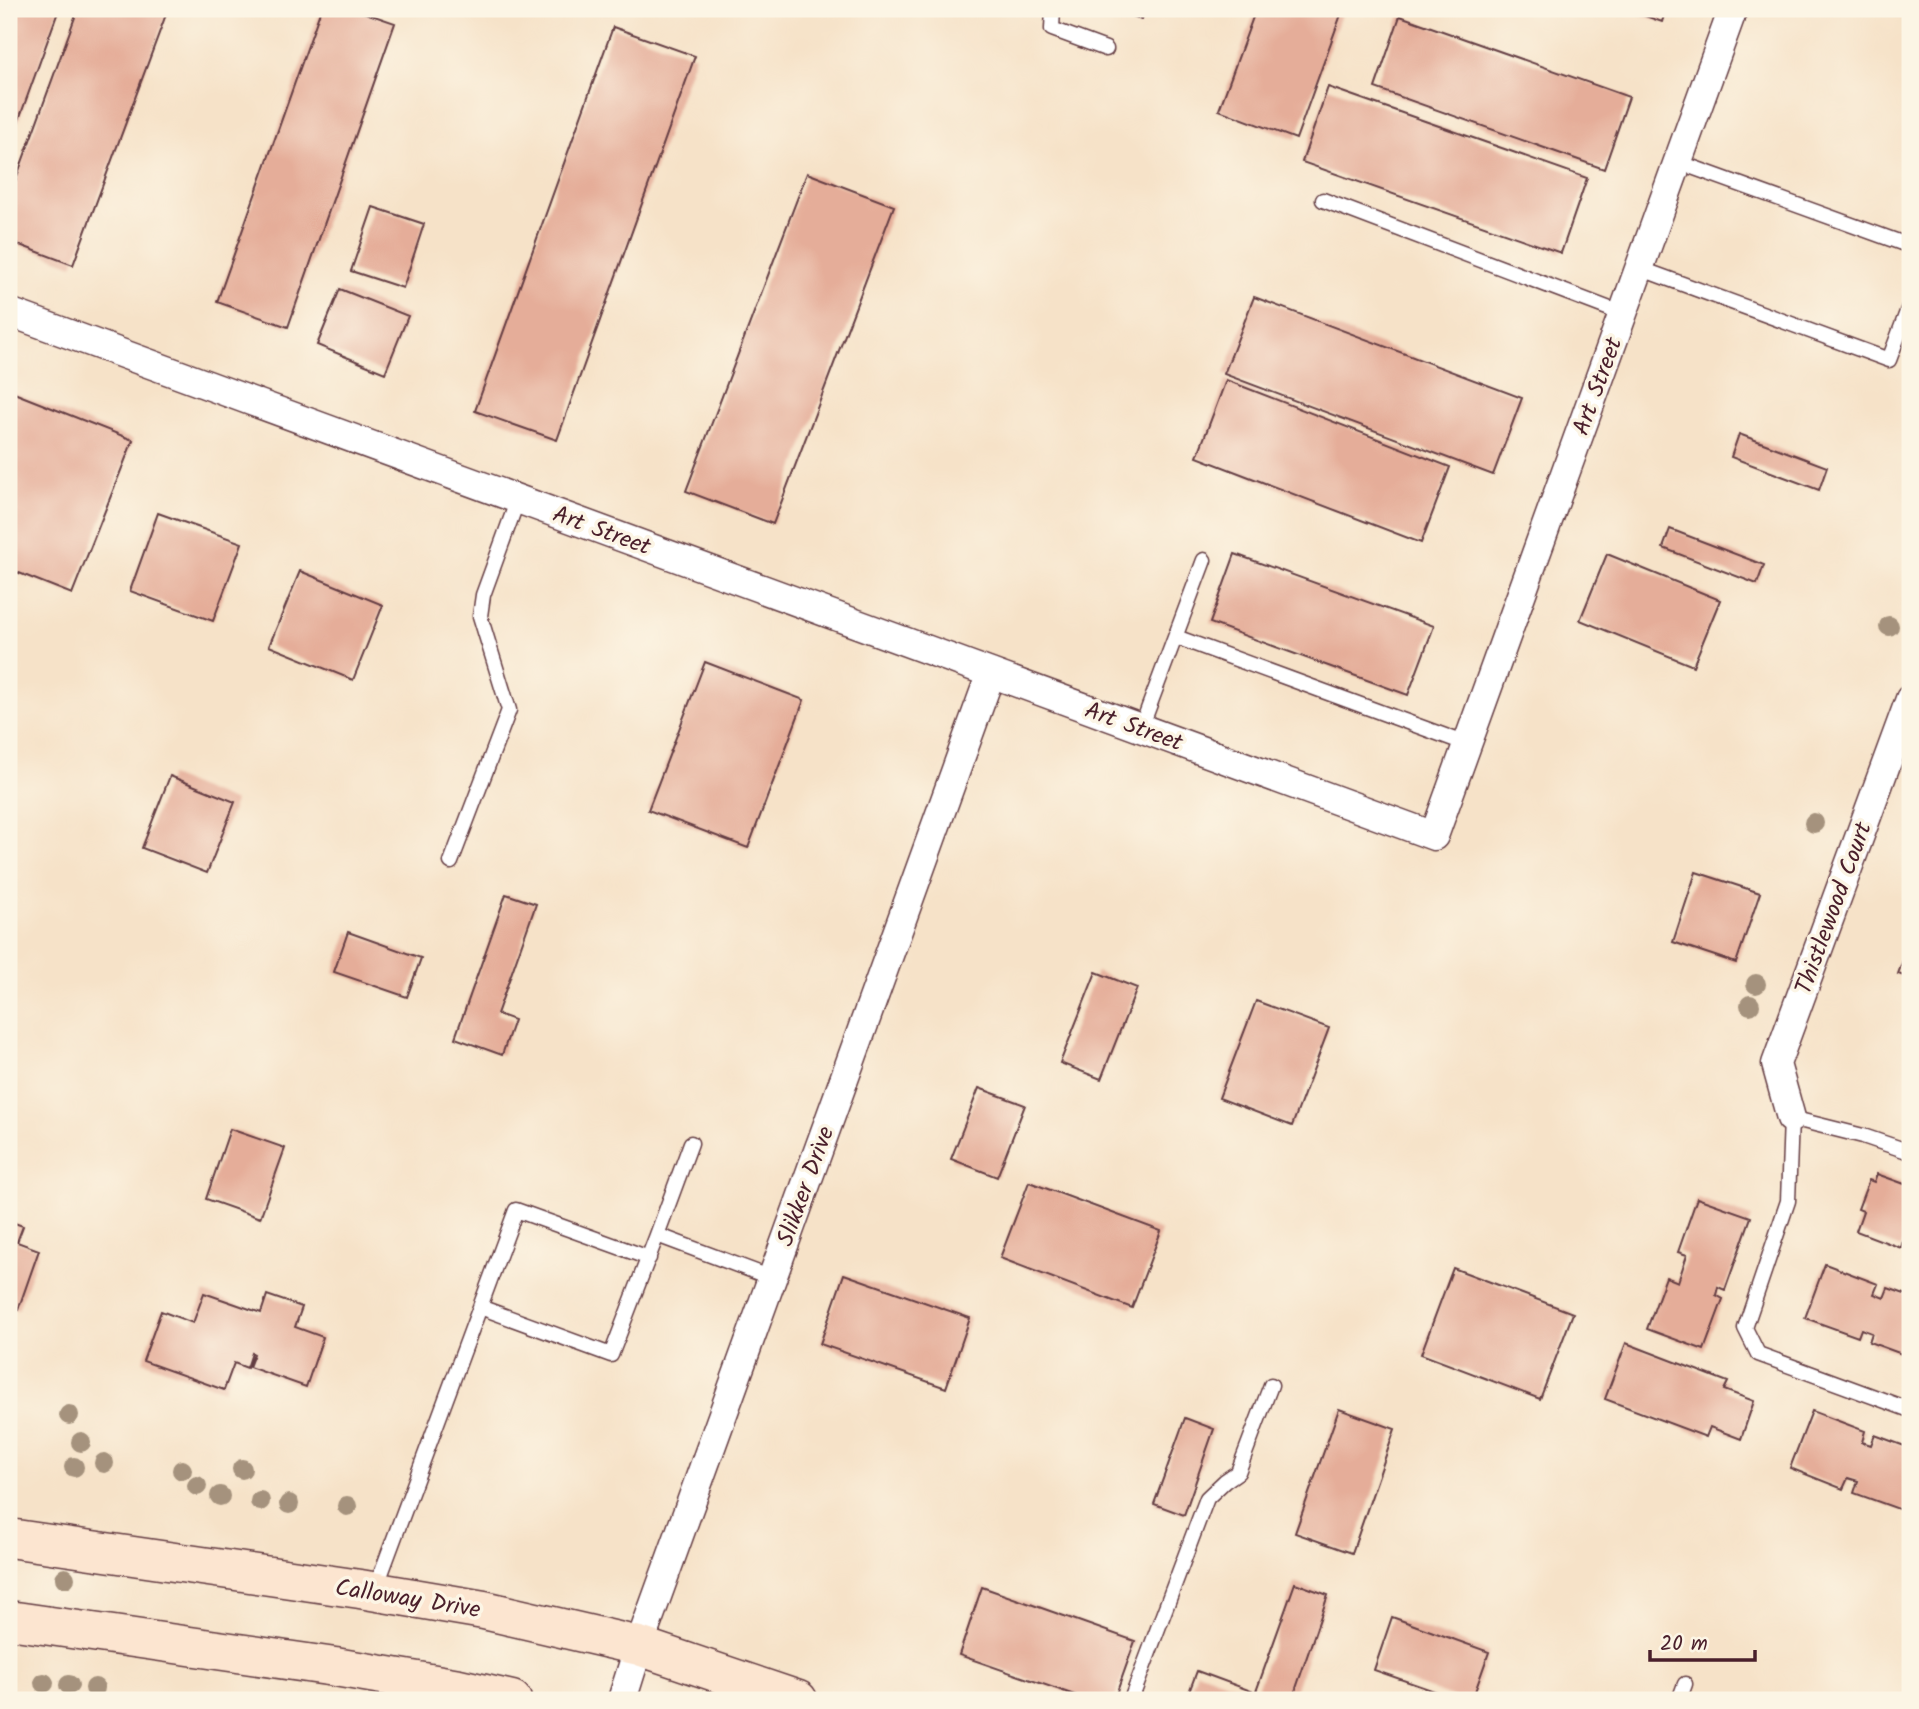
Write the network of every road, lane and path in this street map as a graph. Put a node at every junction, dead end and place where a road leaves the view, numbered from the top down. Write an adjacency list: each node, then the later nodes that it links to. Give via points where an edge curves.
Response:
1 (1053, 9): 3 (lane, via 1052,29)
2 (1733, 9): 4 (street, Art Street)
3 (1106, 49)
4 (1678, 162): 6 (lane); 7 (street, Art Street)
5 (1322, 200): 10 (lane)
6 (1910, 246)
7 (1639, 268): 8 (lane, via 1889,360); 10 (street, Art Street)
8 (1910, 304)
9 (9, 312): 11 (street, Art Street)
10 (1623, 314): 17 (street, Art Street)
11 (518, 499): 14 (street, Art Street); 18 (lane, via 483,595 481,616 509,710)
12 (1204, 559): 13 (lane)
13 (1176, 636): 16 (lane); 17 (lane)
14 (991, 673): 16 (street, Art Street); 24 (street, Slikker Drive)
15 (1910, 699): 19 (street, Thistlewood Court, via 1776,1064)
16 (1141, 728): 17 (street, Art Street, via 1434,836)
17 (1468, 744)
18 (451, 862)
19 (1791, 1118): 21 (lane); 27 (lane, via 1788,1201 1745,1328 1758,1354)
20 (691, 1143): 22 (lane)
21 (1910, 1152)
22 (657, 1235): 23 (lane); 24 (lane)
23 (649, 1258): 25 (lane, via 611,1355); 25 (lane, via 516,1210)
24 (772, 1278): 31 (street, Slikker Drive)
25 (480, 1307): 29 (lane)
26 (1270, 1385): 36 (lane, via 1238,1472 1206,1498)
27 (1910, 1410)
28 (9, 1538): 29 (main road, Calloway Drive)
29 (374, 1591): 31 (main road, Calloway Drive, via 484,1610)
30 (9, 1620): 33 (main road, via 335,1667)
31 (639, 1646): 34 (street, Slikker Drive); 35 (main road, Calloway Drive)
32 (1685, 1684): 37 (lane)
33 (512, 1700)
34 (622, 1700)
35 (798, 1700)
36 (1131, 1700)
37 (1679, 1700)

